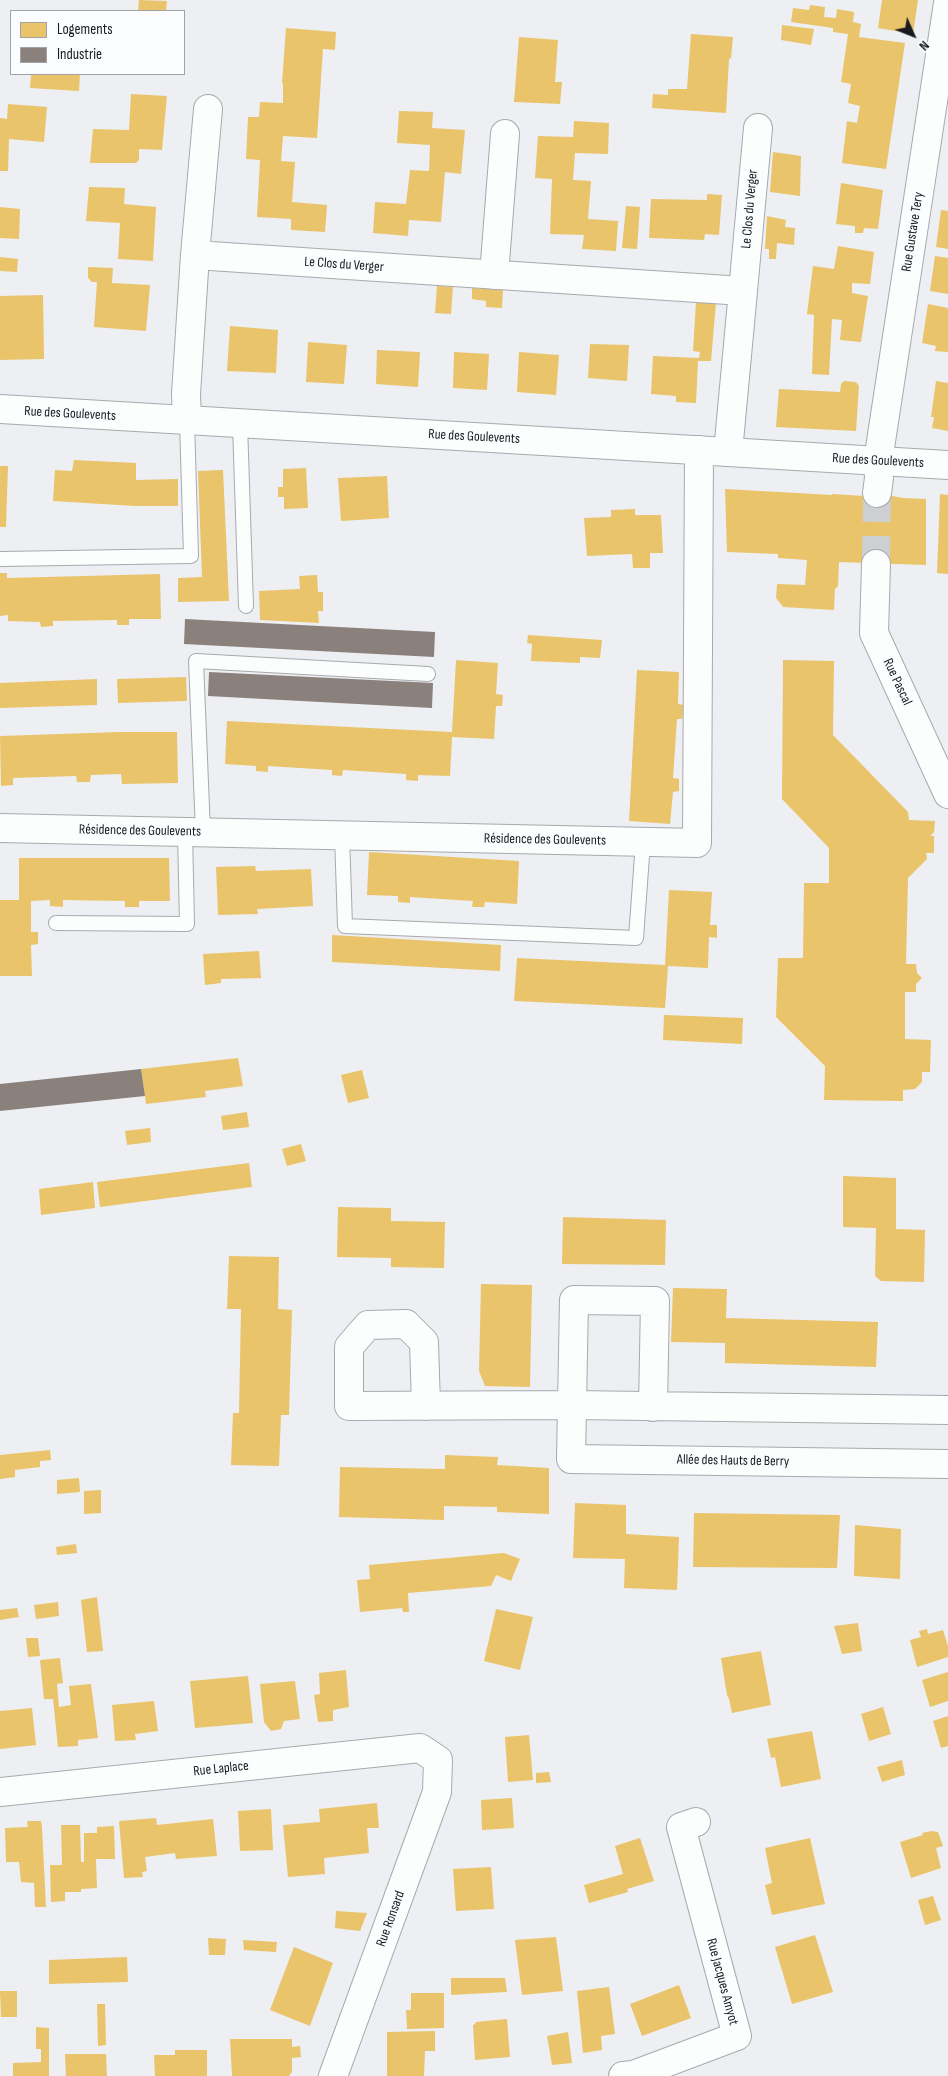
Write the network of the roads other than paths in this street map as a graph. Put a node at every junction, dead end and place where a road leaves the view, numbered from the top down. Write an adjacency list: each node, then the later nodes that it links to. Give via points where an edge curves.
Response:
1 (948, 3): 13 (street, Rue Gustave Tery)
2 (208, 109): 5 (street)
3 (758, 128): 7 (street, Le Clos du Verger)
4 (505, 134): 6 (street)
5 (195, 254): 6 (street, Le Clos du Verger); 9 (street)
6 (494, 275): 7 (street, Le Clos du Verger)
7 (743, 291): 12 (street, Le Clos du Verger)
8 (0, 409): 9 (street, Rue des Goulevents)
9 (187, 421): 10 (street, Rue des Goulevents); 16 (lane, via 191,556)
10 (240, 424): 11 (street, Rue des Goulevents); 18 (lane)
11 (699, 450): 12 (street, Rue des Goulevents); 24 (street, Résidence des Goulevents, via 697,843)
12 (728, 452): 13 (street, Rue des Goulevents)
13 (878, 461): 14 (street, Rue des Goulevents); 15 (street)
14 (948, 465)
15 (877, 493)
16 (0, 559)
17 (876, 564): 20 (street, Rue Pascal, via 874,633)
18 (246, 606)
19 (428, 674): 22 (lane, via 196,661)
20 (948, 794)
21 (0, 828): 22 (street, Résidence des Goulevents)
22 (194, 832): 23 (street, Résidence des Goulevents); 25 (lane, via 187,924)
23 (342, 835): 24 (street, Résidence des Goulevents); 24 (lane, via 345,926 636,938)
24 (643, 842)
25 (56, 923)
26 (572, 1405): 27 (street); 28 (street); 28 (street, Allée des Hauts de Berry, via 574,1300 655,1301); 30 (street, Allée des Hauts de Berry, via 572,1459)
27 (426, 1406)
28 (653, 1407): 29 (street)
29 (948, 1410)
30 (948, 1464)
31 (438, 1760): 32 (street, Rue Laplace, via 420,1748); 34 (street, Rue Ronsard, via 437,1792)
32 (0, 1792)
33 (696, 1822): 35 (street, Rue Jacques Amyot, via 681,1827 737,2036)
34 (334, 2076)
35 (623, 2076)

